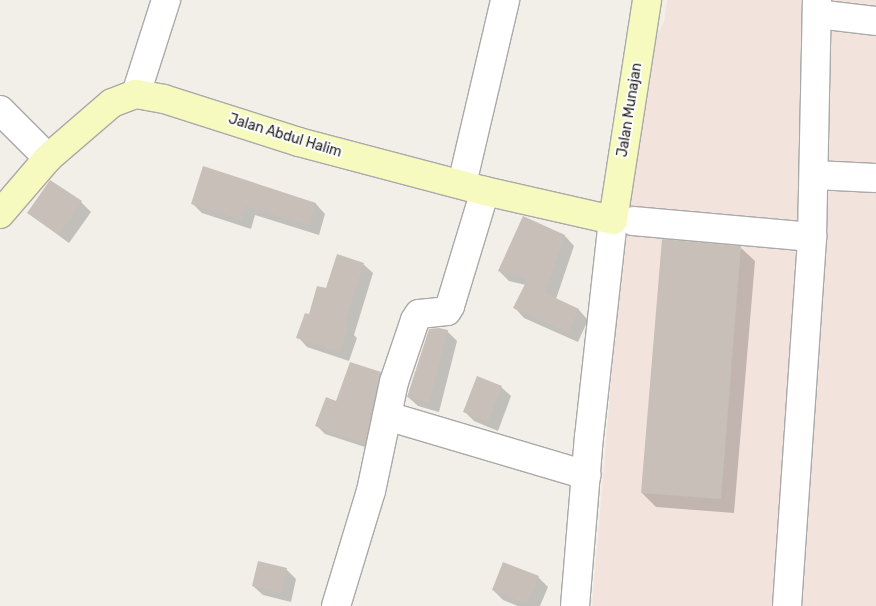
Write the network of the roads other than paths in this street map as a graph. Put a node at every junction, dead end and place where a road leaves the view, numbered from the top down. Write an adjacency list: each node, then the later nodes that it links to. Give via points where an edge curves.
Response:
1 (166, 0): 6 (street)
2 (505, 0): 11 (street)
3 (647, 0): 13 (street, Jalan Munajan)
4 (817, 7): 5 (street); 9 (street)
5 (876, 20)
6 (136, 94): 8 (street, Jalan Abdul Halim, via 112,103); 11 (street, Jalan Abdul Halim, via 164,98 299,142)
7 (0, 110): 8 (street)
8 (48, 158): 12 (street, Jalan Abdul Halim)
9 (814, 174): 10 (street); 14 (street)
10 (876, 178)
11 (473, 187): 13 (street, Jalan Abdul Halim); 15 (street, via 450,306 447,311 419,314 415,320)
12 (0, 214)
13 (623, 220): 14 (street); 16 (street)
14 (812, 237): 19 (street)
15 (387, 416): 16 (street); 17 (street, via 371,491)
16 (586, 475): 18 (street)
17 (336, 606)
18 (575, 606)
19 (787, 606)

